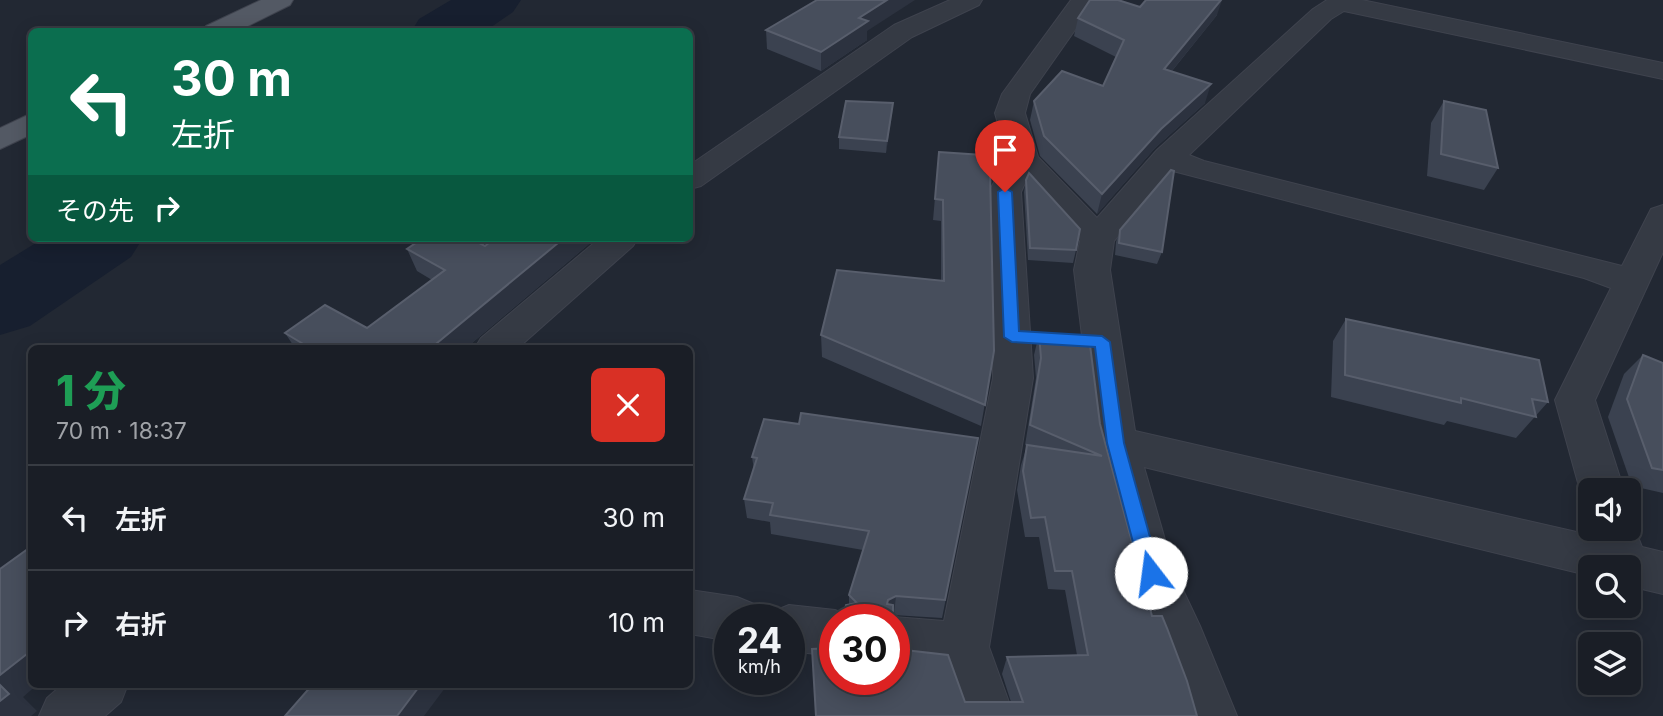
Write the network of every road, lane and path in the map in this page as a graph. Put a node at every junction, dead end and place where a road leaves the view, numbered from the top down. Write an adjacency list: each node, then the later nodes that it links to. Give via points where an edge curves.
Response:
1 (281, 0): 4 (main road)
2 (970, 0): 10 (street, via 903,31)
3 (1084, 0): 9 (street, via 1016,94 1010,113)
4 (223, 28)
5 (1663, 71): 8 (street, via 1340,3 1322,14)
6 (28, 124): 7 (main road)
7 (0, 140)
8 (1168, 157): 12 (street); 14 (street, via 1193,168)
9 (1023, 160): 12 (street); 15 (street, via 1005,192)
10 (693, 177)
11 (1663, 216): 14 (street)
12 (1097, 239): 16 (street, via 1093,270)
13 (616, 242): 17 (street)
14 (1631, 282): 19 (street, via 1575,400)
15 (1042, 338): 16 (street); 24 (street, via 1013,378)
16 (1102, 342): 18 (street)
17 (497, 345)
18 (1116, 443): 20 (street); 28 (street, via 1151,573)
19 (1598, 478)
20 (1634, 555)
21 (693, 613): 22 (street)
22 (714, 616)
23 (910, 642): 24 (street)
24 (964, 647): 27 (street)
25 (98, 688): 26 (street)
26 (65, 716)
27 (988, 716)
28 (1211, 716)

